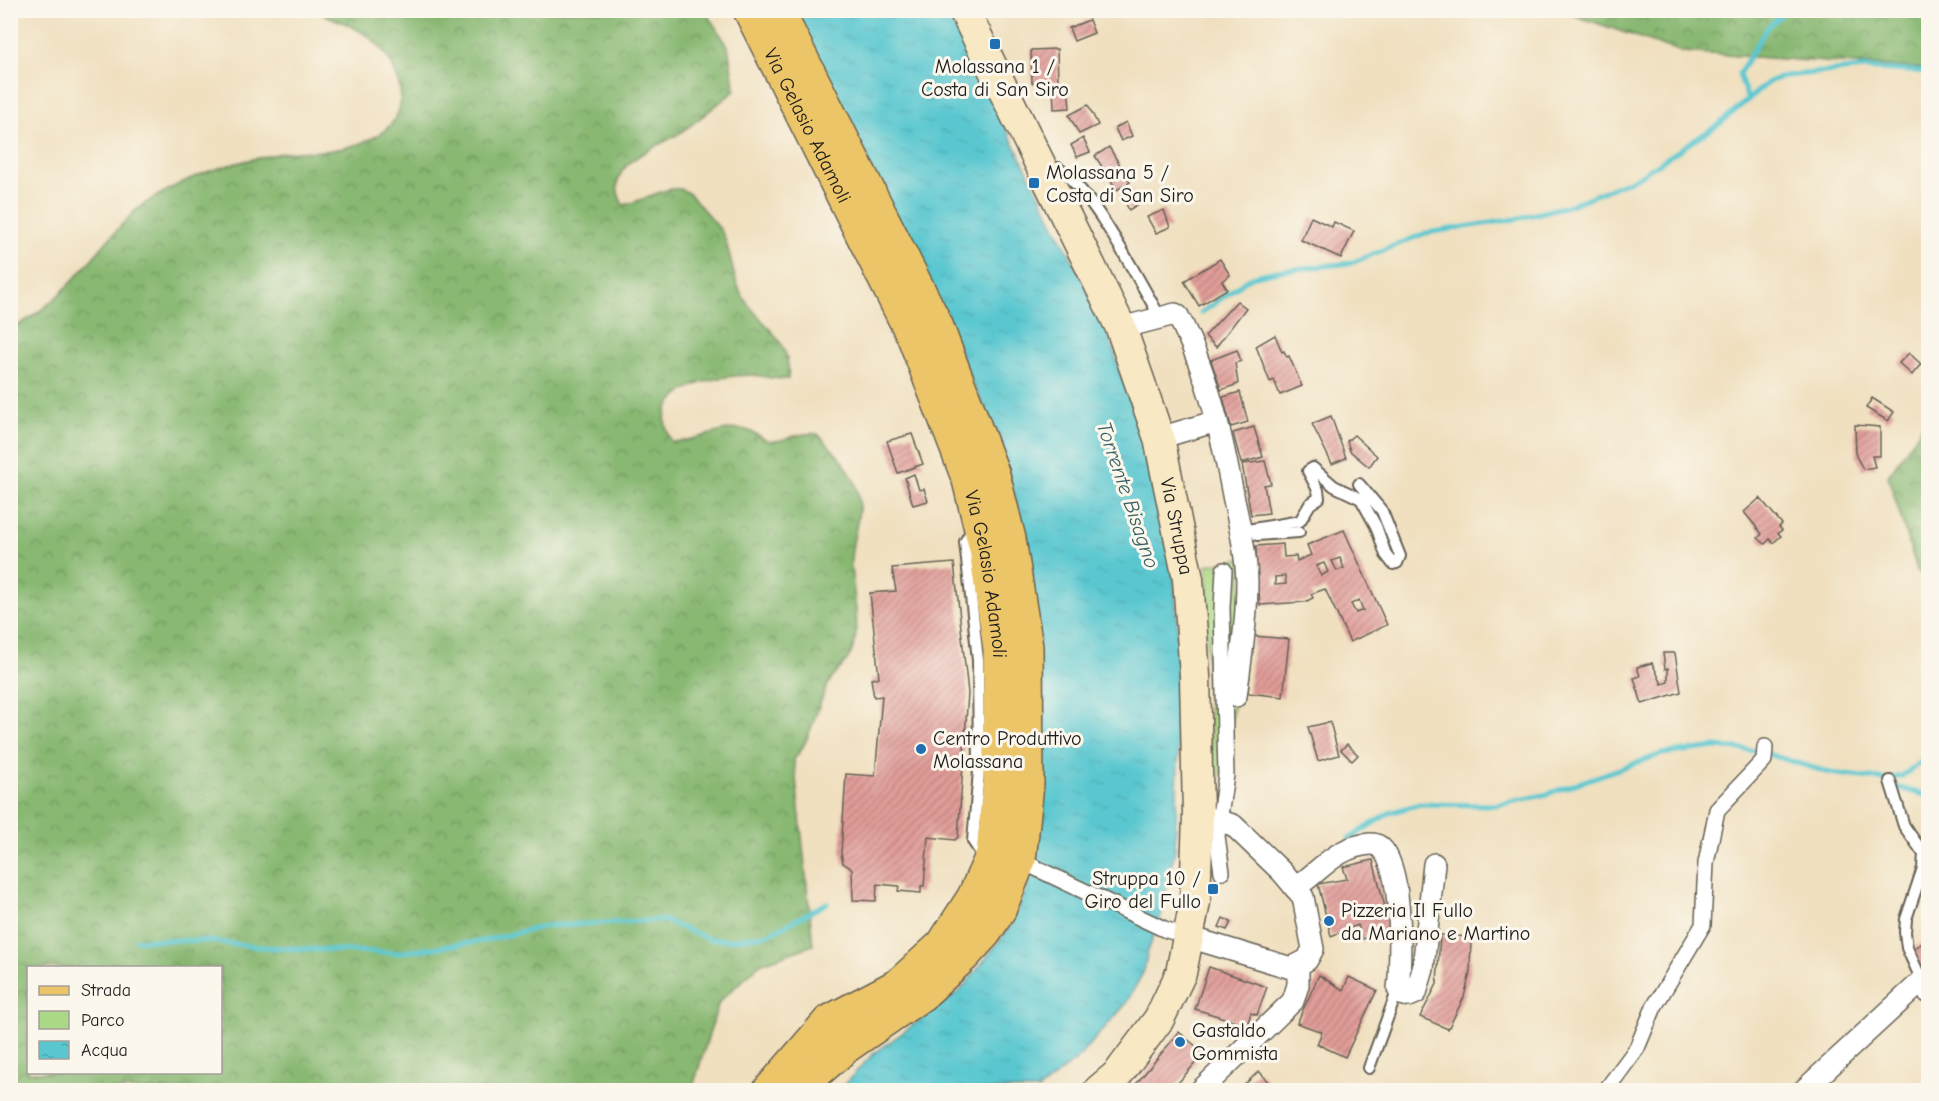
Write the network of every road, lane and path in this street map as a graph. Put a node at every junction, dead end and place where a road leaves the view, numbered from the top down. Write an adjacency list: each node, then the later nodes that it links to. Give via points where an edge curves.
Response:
1 (750, 10): 21 (main road, Via Gelasio Adamoli, via 914,337 969,480 986,549 1000,649 1000,782 993,854)
2 (777, 10): 21 (main road, Via Gelasio Adamoli, via 936,325 993,475 1009,539 1026,647 1027,784)
3 (964, 10): 4 (main road, Via Struppa)
4 (1043, 172): 5 (lane, via 1058,168 1078,187); 6 (main road, Via Struppa)
5 (1160, 317): 6 (street); 7 (street, via 1178,316 1196,355)
6 (1121, 328): 8 (main road, Via Struppa)
7 (1217, 421): 8 (street); 12 (street)
8 (1159, 438): 17 (main road, Via Struppa, via 1188,579)
9 (1359, 484): 12 (lane, via 1382,511 1400,556 1396,563 1386,555 1361,499 1334,486 1313,468 1308,471 1319,498 1310,504 1300,521)
10 (976, 522): 21 (lane, via 965,542 978,660 979,771 973,841)
11 (1299, 532): 12 (lane)
12 (1241, 534): 14 (street)
13 (1224, 570): 15 (street, Via Struppa)
14 (1247, 580): 15 (street); 16 (street, via 1245,630)
15 (1223, 596): 16 (street, Via Struppa)
16 (1228, 708): 17 (street); 20 (street, Via Struppa, via 1226,775)
17 (1196, 732): 20 (main road, Via Struppa)
18 (1764, 754): 34 (street, via 1717,810 1706,863 1703,925 1654,1007 1637,1048)
19 (1891, 783): 27 (lane, via 1904,826 1924,854 1905,932 1907,948)
20 (1208, 817): 23 (street, Via Struppa, via 1217,836); 24 (street, via 1233,825); 25 (main road, Via Struppa, via 1195,902)
21 (1011, 863): 25 (street); 30 (main road, Via Gelasio Adamoli, via 943,945 899,986 829,1022); 31 (main road, Via Gelasio Adamoli, via 999,910 985,933 922,994 845,1047)
22 (1434, 864): 28 (street, via 1418,988 1409,996)
23 (1222, 872)
24 (1295, 888): 26 (street, via 1302,897 1313,950); 28 (street, via 1336,854 1369,844 1385,849 1391,863 1401,940)
25 (1176, 933): 26 (street, via 1282,967); 32 (main road, Via Struppa, via 1180,973 1159,1019 1118,1074)
26 (1298, 966): 33 (street, via 1296,994 1278,1019)
27 (1925, 986): 35 (street)
28 (1398, 989): 29 (lane)
29 (1369, 1068)
30 (770, 1090)
31 (795, 1090)
32 (1099, 1090)
33 (1201, 1090)
34 (1606, 1090)
35 (1804, 1090)

